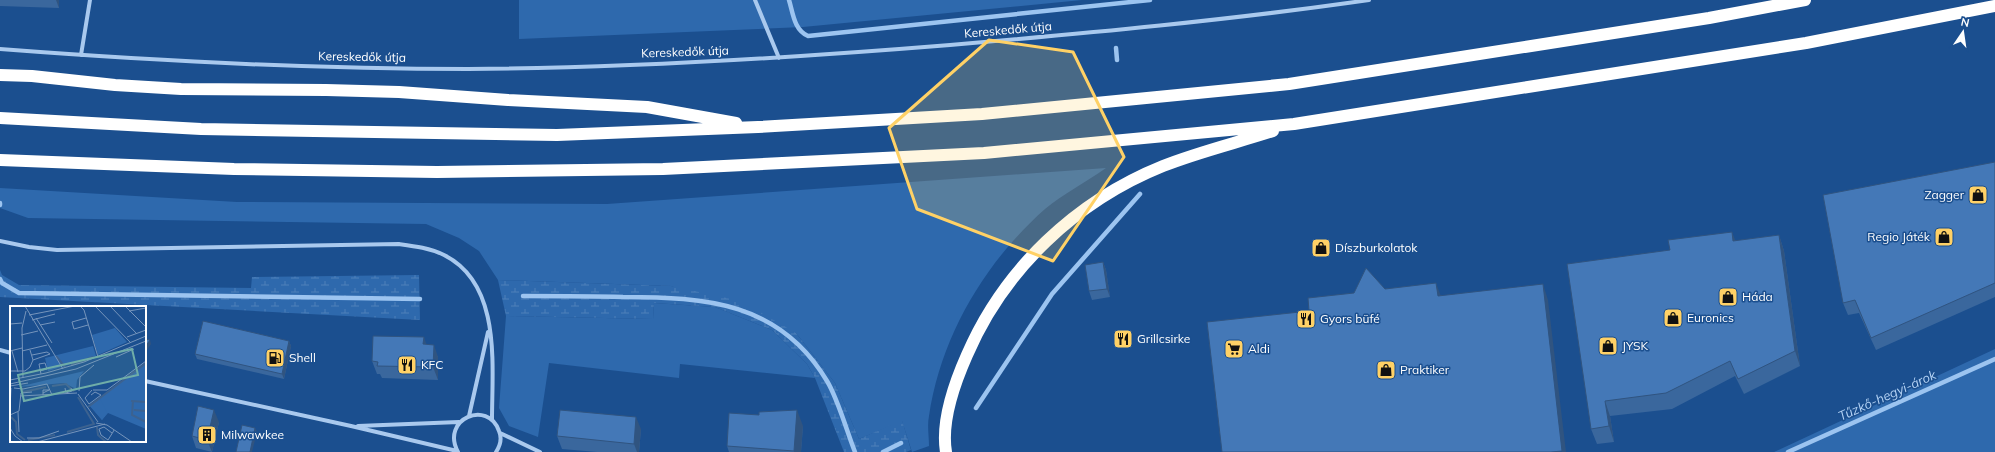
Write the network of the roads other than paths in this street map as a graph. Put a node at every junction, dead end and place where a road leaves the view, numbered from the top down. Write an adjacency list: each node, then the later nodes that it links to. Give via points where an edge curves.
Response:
1 (90, 0): 7 (street)
2 (755, 0): 8 (street)
3 (1369, 0): 8 (street, Kereskedők útja, via 1136,29)
4 (1805, 0): 12 (highway, via 1709,18 1288,84 982,114)
5 (1995, 6): 11 (highway, via 1806,43)
6 (0, 49): 7 (street, Kereskedők útja)
7 (81, 55): 8 (street, Kereskedők útja, via 192,62 466,69)
8 (779, 58)
9 (0, 75): 12 (highway, via 181,89 399,92 647,107)
10 (0, 118): 12 (highway, via 201,129 420,134 557,135)
11 (1294, 124): 13 (highway, via 984,153 663,169 437,172 234,170); 27 (highway, via 1163,166 1123,185 1066,223 1046,241 1022,266 1003,292 971,346 952,399 947,425)
12 (758, 127)
13 (0, 160)
14 (0, 241): 15 (street, via 57,250 399,244 422,247 444,255 459,265 472,280 486,310)
15 (489, 325): 19 (street); 20 (street)
16 (0, 350): 17 (street)
17 (10, 352)
18 (146, 381): 22 (street)
19 (469, 416): 20 (street, via 485,416); 21 (street)
20 (492, 420): 23 (street)
21 (459, 422): 22 (street); 24 (street, via 453,437)
22 (351, 426): 24 (street)
23 (500, 433): 25 (street, via 500,444); 26 (street)
24 (458, 452)
25 (496, 452)
26 (540, 452)
27 (946, 452)

